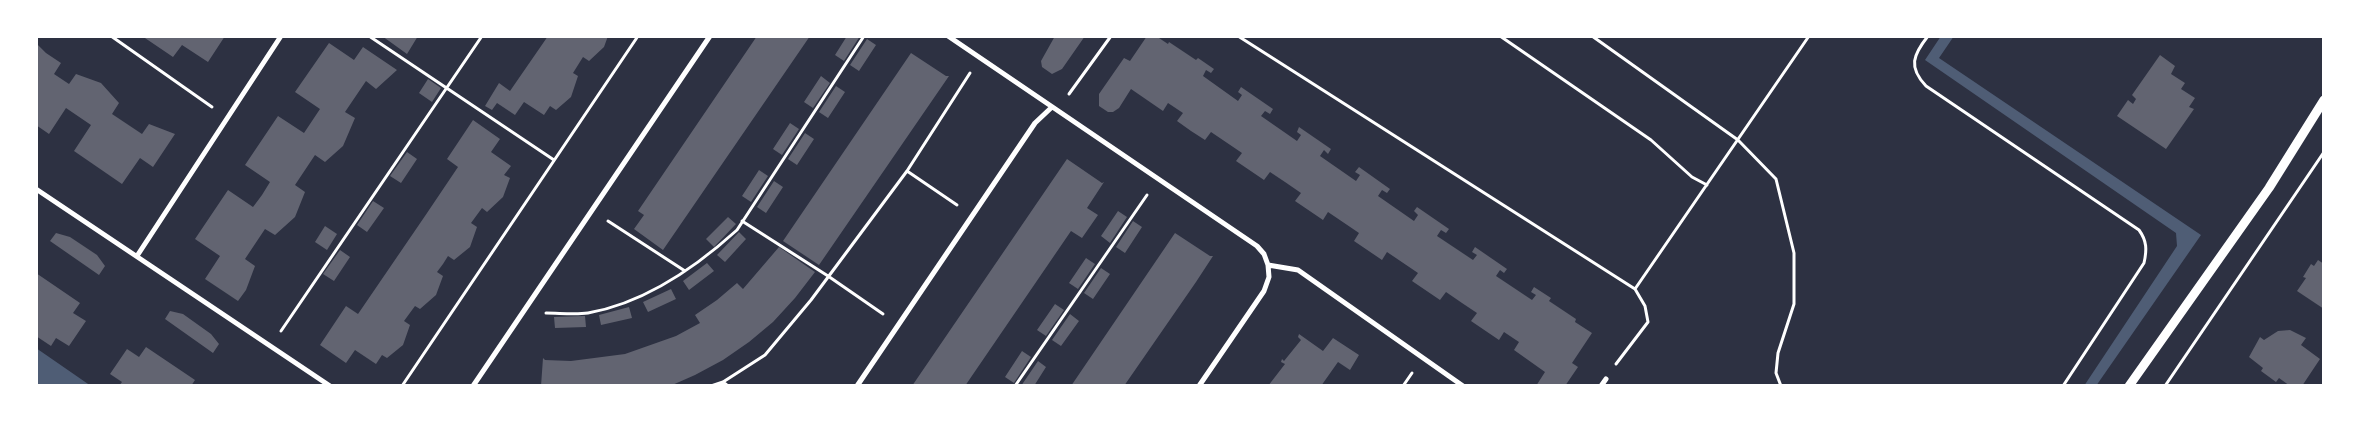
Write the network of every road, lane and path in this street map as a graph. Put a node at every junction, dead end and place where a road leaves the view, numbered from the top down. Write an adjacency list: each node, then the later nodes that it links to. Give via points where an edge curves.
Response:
1 (111, 36): 19 (path)
2 (281, 36): 19 (street)
3 (368, 36): 16 (path)
4 (482, 36): 16 (path)
5 (638, 36): 22 (path)
6 (710, 36): 27 (street)
7 (864, 36): 29 (path)
8 (948, 36): 15 (street)
9 (1111, 36): 18 (path, via 1073,91)
10 (1238, 36): 34 (path)
11 (1500, 36): 25 (path, via 1651,140 1692,177)
12 (1592, 36): 20 (path)
13 (1809, 36): 20 (path)
14 (1928, 36): 51 (path, via 1915,59 1915,71 1926,86 2139,230 2145,239 2147,252 2144,263)
15 (980, 58): 18 (street); 23 (path)
16 (447, 89): 22 (path); 37 (path)
17 (2324, 100): 52 (street, via 2269,188)
18 (1052, 107): 24 (street); 28 (street, via 1035,123)
19 (227, 118): 30 (street)
20 (1738, 140): 25 (path); 50 (path, via 1776,179 1794,253 1794,304 1778,353 1776,373)
21 (2324, 152): 53 (path)
22 (554, 160): 41 (path)
23 (907, 171): 28 (path); 33 (path)
24 (1158, 179): 31 (street, via 1257,246); 46 (path)
25 (1707, 185): 34 (path)
26 (36, 189): 30 (street)
27 (592, 211): 32 (path); 35 (street)
28 (972, 215): 36 (street)
29 (742, 221): 32 (path, via 737,230 710,254); 33 (path)
30 (137, 256): 37 (street)
31 (1268, 265): 47 (street, via 1269,277 1264,291); 48 (street, via 1298,270)
32 (685, 271): 35 (path, via 634,301 587,313)
33 (828, 276): 36 (path); 39 (path, via 764,355)
34 (1635, 289): 38 (path, via 1645,306 1648,322)
35 (523, 314): 42 (street)
36 (897, 324): 45 (street)
37 (271, 346): 40 (street)
38 (1606, 379): 49 (street)
39 (723, 382): 43 (path); 44 (path)
40 (330, 386)
41 (402, 386)
42 (473, 386)
43 (711, 386)
44 (728, 386)
45 (857, 386)
46 (1016, 386)
47 (1199, 386)
48 (1463, 386)
49 (1601, 386)
50 (1781, 386)
51 (2064, 386)
52 (2129, 386)
53 (2164, 386)

